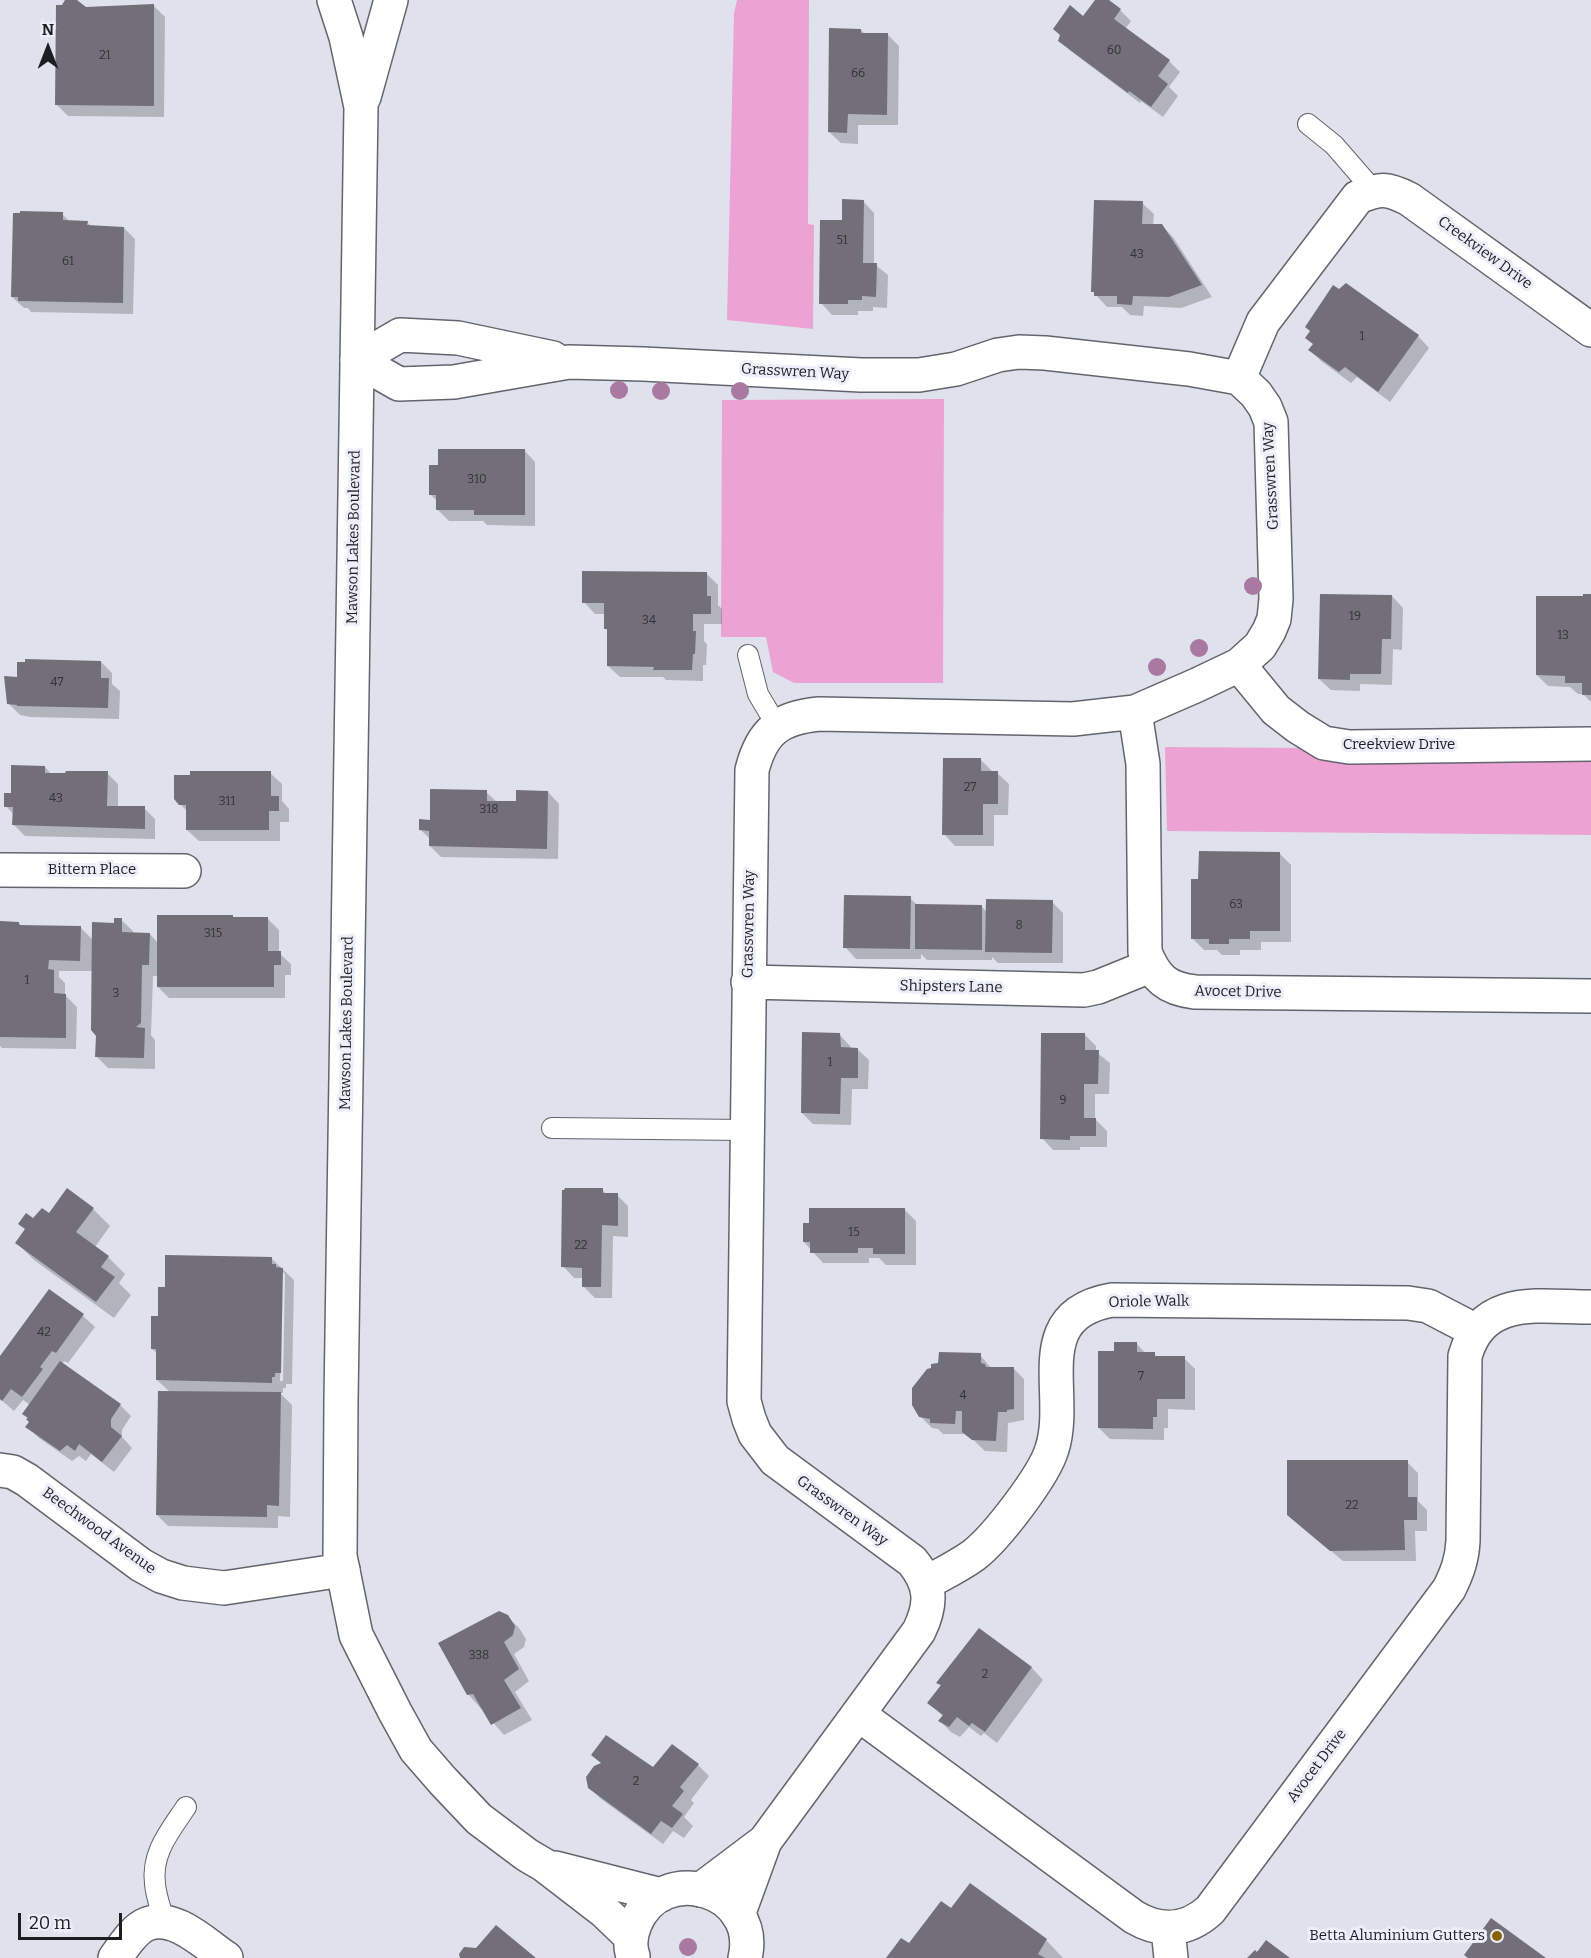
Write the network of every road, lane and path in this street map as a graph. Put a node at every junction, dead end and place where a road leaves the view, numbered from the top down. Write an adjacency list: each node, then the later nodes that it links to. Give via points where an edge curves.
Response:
1 (334, 0): 2 (street, via 363,8); 3 (street, Mawson Lakes Boulevard)
2 (390, 0): 3 (street, Mawson Lakes Boulevard)
3 (361, 107): 7 (street, Mawson Lakes Boulevard)
4 (1308, 124): 5 (lane, via 1334,145)
5 (1374, 191): 6 (street, Creekview Drive, via 1391,190 1409,199); 9 (street, via 1358,197 1263,322)
6 (1591, 330)
7 (357, 360): 8 (street, Grasswren Way, via 399,384 454,382); 8 (street, Grasswren Way, via 400,335 458,338); 25 (street, Mawson Lakes Boulevard, via 340,1440)
8 (569, 362): 9 (street, Grasswren Way, via 919,375 1019,352)
9 (1239, 378): 11 (street, Grasswren Way, via 1256,394 1270,422 1276,599 1269,631 1260,646)
10 (748, 655): 13 (lane, via 758,694)
11 (1239, 664): 12 (street, Grasswren Way); 14 (street, Creekview Drive, via 1276,710 1324,743 1349,747)
12 (1135, 712): 13 (street, Grasswren Way, via 1072,719 819,714 798,716); 17 (street, via 1143,764 1143,938)
13 (777, 726): 18 (street, Grasswren Way, via 762,740 752,770)
14 (1591, 744)
15 (0, 870): 16 (street, Bittern Place)
16 (184, 871)
17 (1150, 966): 18 (street, Shipsters Lane, via 1084,990); 19 (street, Avocet Drive, via 1167,984 1195,992)
18 (748, 982): 21 (street, Grasswren Way)
19 (1591, 996)
20 (552, 1128): 21 (lane)
21 (746, 1130): 26 (street, Grasswren Way, via 744,1401 749,1419 775,1460 912,1562)
22 (1591, 1307): 23 (street, Avocet Drive, via 1517,1306 1494,1314)
23 (1476, 1331): 26 (street, Oriole Walk, via 1428,1306 1408,1303 1112,1300 1086,1308 1072,1318 1059,1339 1056,1428 1044,1469 975,1555); 35 (street, Avocet Drive, via 1465,1356 1463,1541 1458,1571 1449,1589 1210,1910)
24 (0, 1470): 25 (street, Beechwood Avenue, via 27,1480 141,1565 183,1583 232,1588)
25 (343, 1570): 30 (street, Mawson Lakes Boulevard, via 356,1635 416,1750 480,1819)
26 (926, 1583): 27 (street, via 929,1601 919,1631)
27 (858, 1713): 29 (street); 35 (street, Avocet Drive)
28 (186, 1807): 34 (lane, via 160,1846 155,1863 155,1884)
29 (765, 1841): 31 (street); 33 (street)
30 (544, 1865): 32 (street, Mawson Lakes Boulevard); 36 (street, Mawson Lakes Boulevard, via 605,1912)
31 (700, 1890): 32 (street, via 691,1887); 33 (street, via 711,1891)
32 (661, 1895): 36 (street, via 639,1915)
33 (738, 1915): 37 (street)
34 (164, 1921): 38 (street, via 146,1924 135,1932); 39 (street, via 180,1927)
35 (1169, 1943)
36 (633, 1948)
37 (748, 1955)
38 (115, 1958)
39 (226, 1958)

